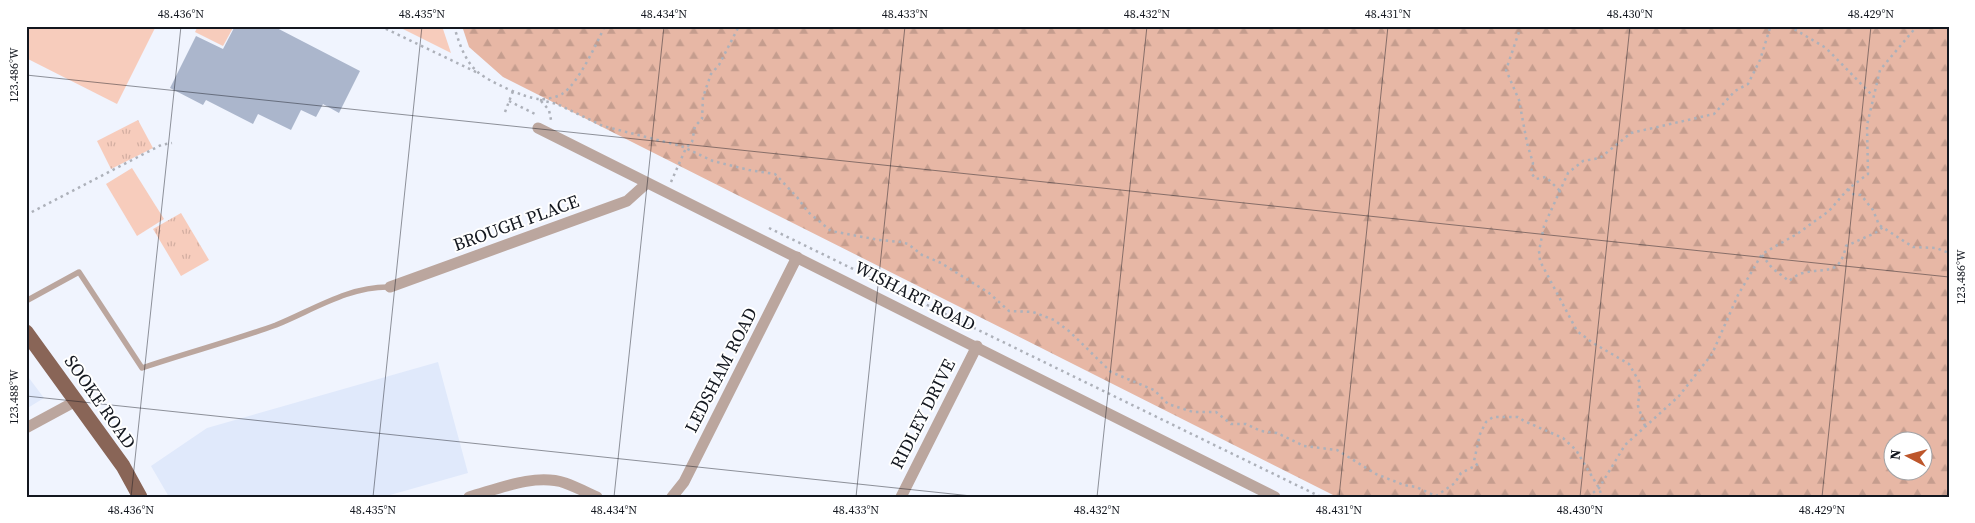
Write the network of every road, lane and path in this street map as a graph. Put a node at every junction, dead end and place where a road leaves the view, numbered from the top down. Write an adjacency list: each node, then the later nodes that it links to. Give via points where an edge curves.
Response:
1 (380, 26): 9 (path)
2 (454, 26): 9 (path, via 466,58)
3 (605, 26): 12 (path, via 579,75 562,94)
4 (739, 26): 17 (path, via 719,65 710,74 703,97 702,118)
5 (1520, 26): 23 (path, via 1506,70 1519,100 1533,163 1531,173 1536,179 1546,177)
6 (1776, 26): 23 (path, via 1770,28 1748,84 1735,91 1714,114 1630,133 1600,158 1583,161 1568,173)
7 (1789, 26): 11 (path, via 1826,48)
8 (1917, 26): 11 (path, via 1880,70)
9 (479, 74): 10 (path)
10 (513, 91): 12 (path); 13 (path)
11 (1874, 97): 21 (path, via 1867,125 1868,174)
12 (540, 100): 13 (path, via 549,110 551,121); 17 (path, via 558,104 603,126)
13 (509, 101): 14 (path)
14 (505, 112)
15 (538, 128): 20 (street, WISHART ROAD)
16 (172, 143): 24 (path, via 161,145)
17 (686, 148): 19 (path); 37 (path, via 713,161 775,174 808,212 831,231 908,244 989,293 1009,311 1033,312 1054,320 1111,372 1154,390 1168,404 1193,412 1216,412 1231,424 1246,424 1261,431 1277,433 1304,446 1337,450 1376,474 1436,496 1455,483 1462,473 1477,465 1474,461 1486,422 1493,418 1518,417 1563,438 1576,450)
18 (663, 176): 19 (path)
19 (672, 180): 22 (path)
20 (647, 183): 22 (street, WISHART ROAD); 30 (street, BROUGH PLACE, via 628,200)
21 (1848, 189): 26 (path, via 1852,194 1861,196); 28 (path, via 1829,211)
22 (666, 192): 29 (street, WISHART ROAD)
23 (1561, 192): 35 (path, via 1544,226 1540,261 1577,331 1629,364 1640,383 1638,406)
24 (26, 215)
25 (762, 224): 45 (path)
26 (1883, 227): 27 (path, via 1913,247 1936,248); 28 (path, via 1846,246 1843,260 1833,269 1802,273 1789,281 1772,268)
27 (1949, 253)
28 (1762, 254): 35 (path, via 1738,295 1712,354 1679,396)
29 (797, 257): 33 (street, WISHART ROAD); 42 (street, LEDSHAM ROAD, via 684,482)
30 (390, 287): 31 (lane, via 374,287 326,301 276,324 142,368 80,272)
31 (26, 301)
32 (26, 332): 34 (main road, SOOKE ROAD)
33 (977, 346): 38 (street, WISHART ROAD); 43 (street, RIDLEY DRIVE)
34 (76, 401): 36 (street); 39 (main road, SOOKE ROAD, via 123,466)
35 (1645, 426): 37 (path, via 1625,444)
36 (26, 428)
37 (1599, 488): 46 (path); 47 (path)
38 (1255, 492): 44 (street, WISHART ROAD)
39 (140, 497)
40 (470, 497): 41 (street, via 522,482 548,480 564,482)
41 (597, 497)
42 (672, 497)
43 (901, 497)
44 (1275, 497)
45 (1321, 497)
46 (1588, 497)
47 (1602, 497)

